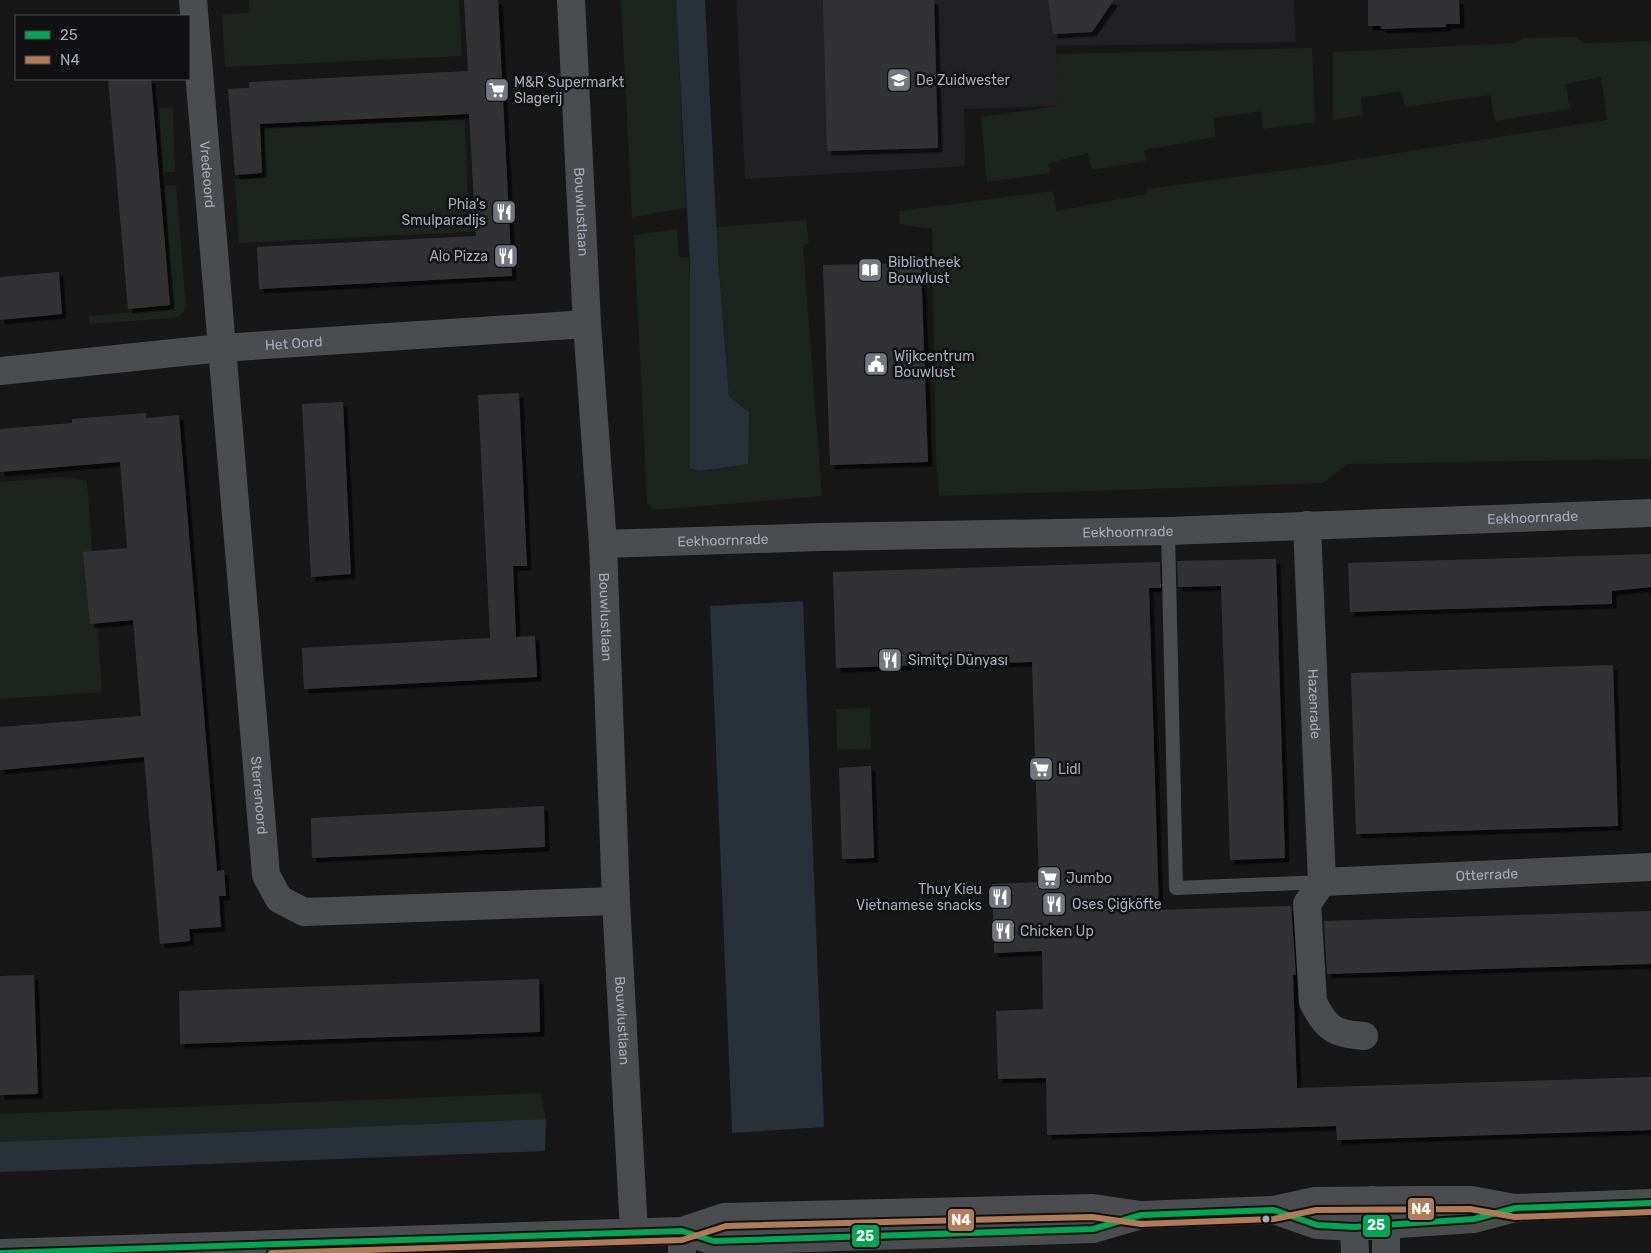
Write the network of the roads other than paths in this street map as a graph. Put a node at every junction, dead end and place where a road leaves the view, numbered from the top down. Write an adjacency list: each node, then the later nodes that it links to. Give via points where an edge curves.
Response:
1 (193, 0): 4 (street, Vredeoord)
2 (571, 0): 3 (street, Bouwlustlaan)
3 (587, 324): 4 (street, Het Oord); 9 (street, Bouwlustlaan)
4 (221, 348): 5 (street, Het Oord); 12 (street, Sterrenoord, via 266,875 279,899 304,912)
5 (0, 372)
6 (1651, 513): 7 (street, Eekhoornrade)
7 (1307, 524): 8 (street, Eekhoornrade); 11 (street, Hazenrade)
8 (1168, 531): 9 (street, Eekhoornrade); 11 (lane, via 1176,888)
9 (603, 544): 12 (street, Bouwlustlaan)
10 (1651, 867): 11 (street, Otterrade)
11 (1322, 882): 13 (street, via 1306,904 1313,1002 1320,1017 1331,1028 1343,1035)
12 (616, 901): 19 (street, Bouwlustlaan)
13 (1364, 1036)
14 (1372, 1200): 16 (street, via 1471,1200); 17 (street, via 1315,1201); 18 (street); 20 (street)
15 (1651, 1203): 16 (street)
16 (1515, 1208): 18 (street, via 1474,1219)
17 (1274, 1210): 20 (street); 21 (street, via 1141,1215 1093,1208 724,1217)
18 (1386, 1225): 20 (street); 23 (street)
19 (634, 1232): 21 (street); 22 (street)
20 (1355, 1240)
21 (682, 1242)
22 (0, 1253)
23 (1386, 1253)

